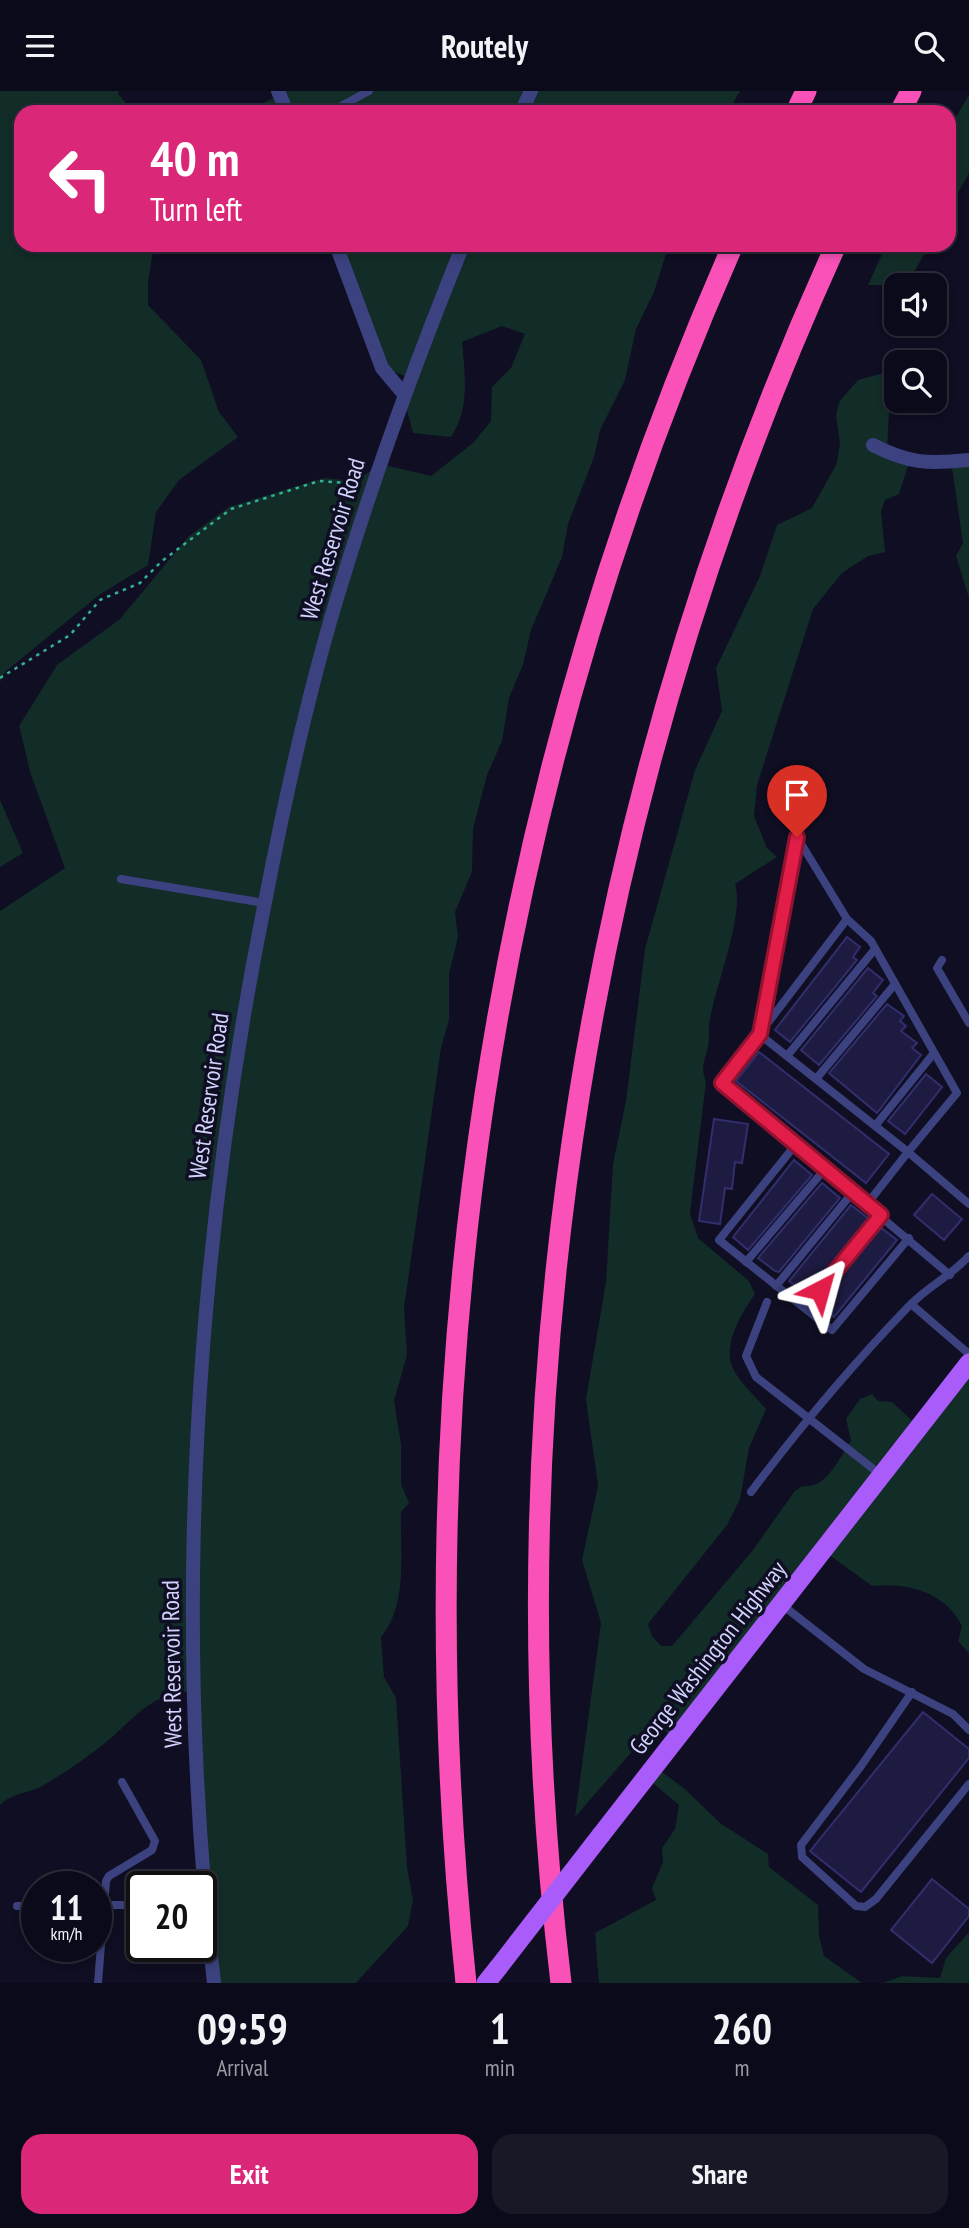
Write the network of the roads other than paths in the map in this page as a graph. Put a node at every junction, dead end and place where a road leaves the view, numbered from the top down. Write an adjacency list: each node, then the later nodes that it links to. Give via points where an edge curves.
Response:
1 (369, 91): 2 (lane)
2 (343, 105)
3 (339, 252): 7 (street, via 382,368)
4 (460, 252): 7 (street, West Reservoir Road)
5 (730, 252): 55 (highway, via 646,463 580,663 528,857 480,1119 457,1317 445,1543 447,1755)
6 (833, 252): 57 (highway, via 753,439 683,642 628,844 576,1102 551,1312 539,1529 540,1739)
7 (403, 393): 11 (street, West Reservoir Road, via 336,600)
8 (873, 445): 9 (street, via 926,464)
9 (969, 460)
10 (121, 879): 11 (lane)
11 (264, 903): 47 (street, West Reservoir Road, via 240,1037 208,1290 193,1621)
12 (847, 919): 13 (lane); 17 (lane); 17 (lane, via 797,837)
13 (876, 949): 15 (lane); 19 (lane)
14 (942, 960): 16 (lane, via 937,968)
15 (895, 984): 18 (lane); 20 (lane)
16 (969, 1023)
17 (760, 1034): 19 (lane); 22 (lane, via 722,1083)
18 (934, 1053): 21 (lane); 23 (lane, via 957,1093)
19 (787, 1056): 20 (lane)
20 (816, 1079): 21 (lane)
21 (875, 1126): 23 (lane)
22 (796, 1145): 24 (lane); 31 (lane, via 719,1240)
23 (908, 1152): 26 (lane); 27 (lane)
24 (825, 1169): 25 (lane); 31 (lane)
25 (853, 1192): 26 (lane); 33 (lane)
26 (867, 1204): 28 (lane)
27 (969, 1204)
28 (881, 1215): 29 (lane); 36 (lane)
29 (909, 1238): 32 (lane); 36 (lane, via 832,1330)
30 (969, 1256): 32 (lane)
31 (746, 1262): 33 (lane)
32 (950, 1275): 35 (lane, via 928,1286)
33 (776, 1286): 36 (lane)
34 (767, 1302): 39 (lane, via 746,1356 756,1377)
35 (911, 1304): 37 (lane); 39 (lane)
36 (805, 1308)
37 (969, 1354)
38 (969, 1363): 40 (main road, George Washington Highway)
39 (807, 1417): 40 (lane); 41 (lane)
40 (881, 1475): 42 (main road, George Washington Highway)
41 (751, 1492)
42 (781, 1604): 43 (lane, via 864,1669); 56 (main road, George Washington Highway, bridge)
43 (912, 1692): 44 (lane, via 953,1714); 46 (lane, via 801,1845 802,1857 856,1906 865,1907)
44 (969, 1730)
45 (122, 1782): 48 (lane, via 155,1841 152,1850)
46 (969, 1784)
47 (201, 1871)
48 (112, 1874)
49 (17, 1906): 50 (lane)
50 (21, 1906)
51 (99, 1962): 53 (lane)
52 (211, 1962): 54 (street, West Reservoir Road)
53 (98, 1983)
54 (214, 1983)
55 (466, 1983)
56 (485, 1983)
57 (561, 1983)

